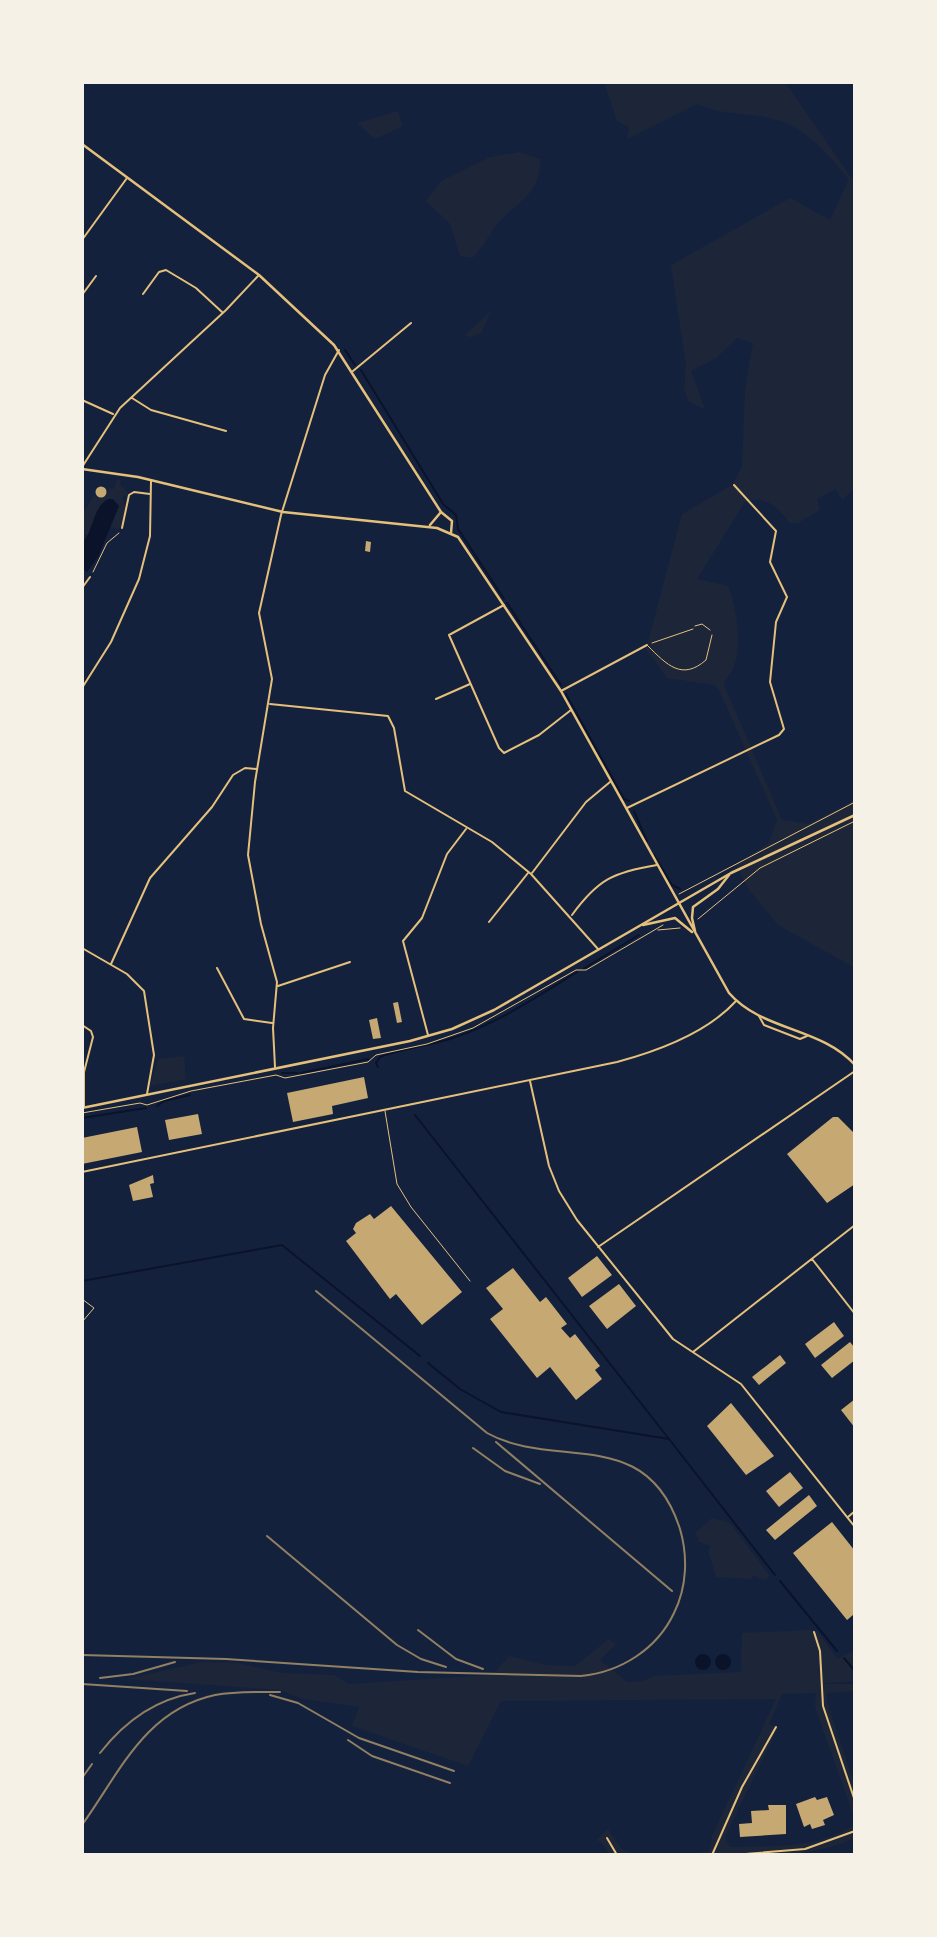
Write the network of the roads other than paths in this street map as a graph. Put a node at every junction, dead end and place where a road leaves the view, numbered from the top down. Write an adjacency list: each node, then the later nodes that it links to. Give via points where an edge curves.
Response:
1 (82, 144): 2 (street)
2 (127, 177): 3 (street); 4 (street)
3 (82, 240)
4 (258, 275): 8 (street); 10 (street)
5 (96, 276): 7 (street)
6 (143, 294): 8 (street, via 159,272 166,270 196,288)
7 (82, 295)
8 (223, 313): 12 (street)
9 (411, 323): 11 (street)
10 (339, 350): 11 (street); 20 (street, via 326,374)
11 (353, 371): 21 (street)
12 (131, 397): 14 (street); 15 (street, via 151,410)
13 (82, 400): 14 (street)
14 (114, 415): 16 (street)
15 (226, 431)
16 (82, 468): 17 (street)
17 (151, 480): 19 (street); 20 (street)
18 (734, 485): 38 (street, via 776,531 770,562 787,597 776,622 770,682 784,729)
19 (151, 494): 23 (street, via 129,495); 31 (street, via 149,546 139,579 107,649)
20 (283, 512): 22 (street); 34 (street, via 259,613 272,674)
21 (441, 512): 22 (street); 24 (street, via 452,521)
22 (429, 527): 24 (street)
23 (122, 528)
24 (451, 533): 27 (street, via 467,547)
25 (90, 578): 26 (street)
26 (82, 588)
27 (505, 604): 30 (street, via 449,635); 32 (street)
28 (712, 635): 29 (lane, via 706,660 685,670 668,667)
29 (647, 645): 32 (street)
30 (471, 684): 33 (street); 35 (street, via 504,753 539,735)
31 (82, 688)
32 (561, 691): 35 (street)
33 (436, 699)
34 (269, 704): 36 (street); 40 (street, via 388,716 397,738 405,791)
35 (571, 709): 37 (street)
36 (257, 769): 52 (street, via 245,768 233,775 212,807 150,878); 54 (street, via 248,860)
37 (611, 782): 38 (street); 42 (street, via 586,802)
38 (626, 809): 41 (street)
39 (855, 815): 43 (street)
40 (467, 827): 42 (street); 60 (street, via 447,854 422,918 402,941)
41 (657, 865): 44 (street); 45 (street, via 609,877 591,889)
42 (530, 873): 45 (street); 46 (street)
43 (730, 873): 44 (street); 48 (street, via 694,907)
44 (678, 903): 47 (street); 48 (street)
45 (572, 915): 50 (street)
46 (489, 922)
47 (636, 927): 48 (street, via 675,918); 50 (street)
48 (697, 937): 55 (street)
49 (82, 948): 52 (street)
50 (598, 949): 60 (street, via 494,1010)
51 (350, 962): 54 (street)
52 (111, 964): 65 (street, via 146,995 155,1055)
53 (217, 968): 57 (street, via 244,1019)
54 (277, 987): 57 (street)
55 (736, 1002): 56 (street); 64 (street, via 710,1023 641,1055)
56 (758, 1015): 59 (street); 59 (street, via 764,1025 800,1039)
57 (273, 1023): 62 (street)
58 (82, 1025): 66 (street, via 93,1037 84,1072)
59 (809, 1035): 61 (street, via 837,1048)
60 (429, 1036): 62 (street)
61 (855, 1065)
62 (275, 1068): 65 (street)
63 (855, 1072): 70 (street)
64 (530, 1081): 67 (street); 70 (street, via 556,1184)
65 (147, 1094): 66 (street)
66 (83, 1108)
67 (385, 1111): 68 (street); 72 (lane, via 397,1184)
68 (82, 1172)
69 (855, 1225): 71 (street)
70 (598, 1247): 76 (street, via 667,1333)
71 (812, 1258): 74 (street); 76 (street)
72 (470, 1282)
73 (82, 1299): 75 (lane, via 94,1308)
74 (855, 1314)
75 (82, 1322)
76 (692, 1352): 78 (street, via 741,1384)
77 (855, 1511): 78 (street)
78 (847, 1518): 79 (street)
79 (855, 1527)
80 (814, 1632): 82 (street, via 820,1651 822,1706)
81 (776, 1727): 86 (street, via 742,1787)
82 (855, 1801)
83 (855, 1831): 87 (street, via 805,1849)
84 (607, 1838): 85 (street)
85 (617, 1855)
86 (712, 1855)
87 (733, 1855)

